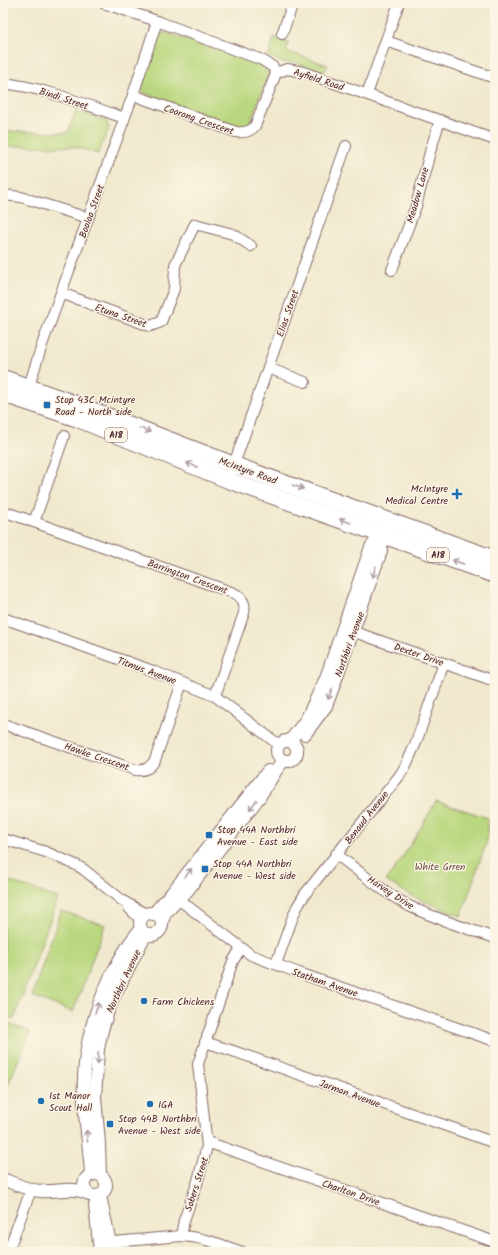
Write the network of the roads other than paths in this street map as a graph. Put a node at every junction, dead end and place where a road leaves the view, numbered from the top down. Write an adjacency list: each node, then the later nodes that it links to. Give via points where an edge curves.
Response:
1 (103, 3): 4 (street)
2 (293, 3): 5 (street)
3 (399, 3): 6 (street)
4 (157, 21): 7 (street, via 262,60); 11 (street, Booloo Street)
5 (282, 34)
6 (386, 41): 8 (street); 10 (street)
7 (276, 72): 10 (street, Ayfield Road, via 295,70); 11 (street, Coorong Crescent, via 255,126 244,133)
8 (495, 78)
9 (3, 83): 12 (street, Bindi Street, via 46,91)
10 (367, 94): 13 (street, Ayfield Road)
11 (133, 95): 12 (street, Booloo Street)
12 (124, 118): 17 (street, Booloo Street)
13 (440, 120): 14 (street, Ayfield Road); 19 (street, Meadow Lane, via 416,206)
14 (495, 140)
15 (346, 146): 21 (street, Elias Street)
16 (3, 195): 17 (street)
17 (88, 218): 20 (street, Booloo Street)
18 (250, 246): 20 (street, Etuna Street, via 233,234 195,224 175,265 174,289 161,322 150,326)
19 (392, 270)
20 (61, 293): 25 (street, Booloo Street)
21 (268, 368): 23 (street); 27 (street, Elias Street)
22 (3, 378): 25 (main road, McIntyre Road / A18)
23 (305, 382)
24 (3, 394): 25 (main road, McIntyre Road / A18)
25 (26, 394): 27 (main road, McIntyre Road / A18, via 78,419)
26 (64, 436): 29 (street)
27 (231, 472): 30 (main road, McIntyre Road / A18, via 308,491)
28 (3, 511): 29 (street, Barrington Crescent)
29 (34, 522): 38 (street, Barrington Crescent, via 241,597 244,613)
30 (385, 527): 31 (main road, McIntyre Road / A18); 32 (main road, McIntyre Road / A18, one-way to 30); 34 (street, Northbri Avenue, via 381,550)
31 (495, 559)
32 (495, 575)
33 (3, 618): 37 (street, Titmus Avenue)
34 (349, 630): 35 (street, Dexter Drive); 40 (street, Northbri Avenue, via 326,706)
35 (444, 663): 36 (street, Dexter Drive); 42 (street, Benaud Avenue, via 406,765)
36 (495, 681)
37 (182, 683): 38 (street, Titmus Avenue); 39 (street, Hawke Crescent, via 155,760 144,770 136,770)
38 (215, 696): 40 (street, Titmus Avenue)
39 (3, 724)
40 (285, 750): 43 (street, Northbri Avenue, via 260,796)
41 (3, 838): 44 (street, via 46,852 83,869)
42 (336, 854): 45 (street, Harvey Drive, via 387,892 421,912); 47 (street, Benaud Avenue, via 296,907)
43 (176, 897): 44 (street, Northbri Avenue, via 165,914); 46 (street, Statham Avenue)
44 (149, 922): 53 (street, Northbri Avenue, via 145,936 111,1002 100,1042 96,1097 99,1143)
45 (495, 938)
46 (241, 948): 47 (street, Statham Avenue, via 251,955); 49 (street, Sobers Street, via 233,962)
47 (276, 964): 48 (street, Statham Avenue)
48 (495, 1041)
49 (205, 1042): 50 (street, Sobers Street, via 198,1064); 51 (street, Jarman Avenue)
50 (207, 1142): 55 (street, Sobers Street); 56 (street, Charlton Drive)
51 (495, 1143)
52 (3, 1179): 54 (street)
53 (93, 1186): 54 (street, via 79,1190); 57 (street, Northbri Avenue, via 102,1207)
54 (31, 1190): 59 (street)
55 (181, 1236): 57 (street); 58 (street, via 202,1238)
56 (495, 1242)
57 (105, 1247)
58 (224, 1249): 60 (street)
59 (9, 1252)
60 (242, 1252)

